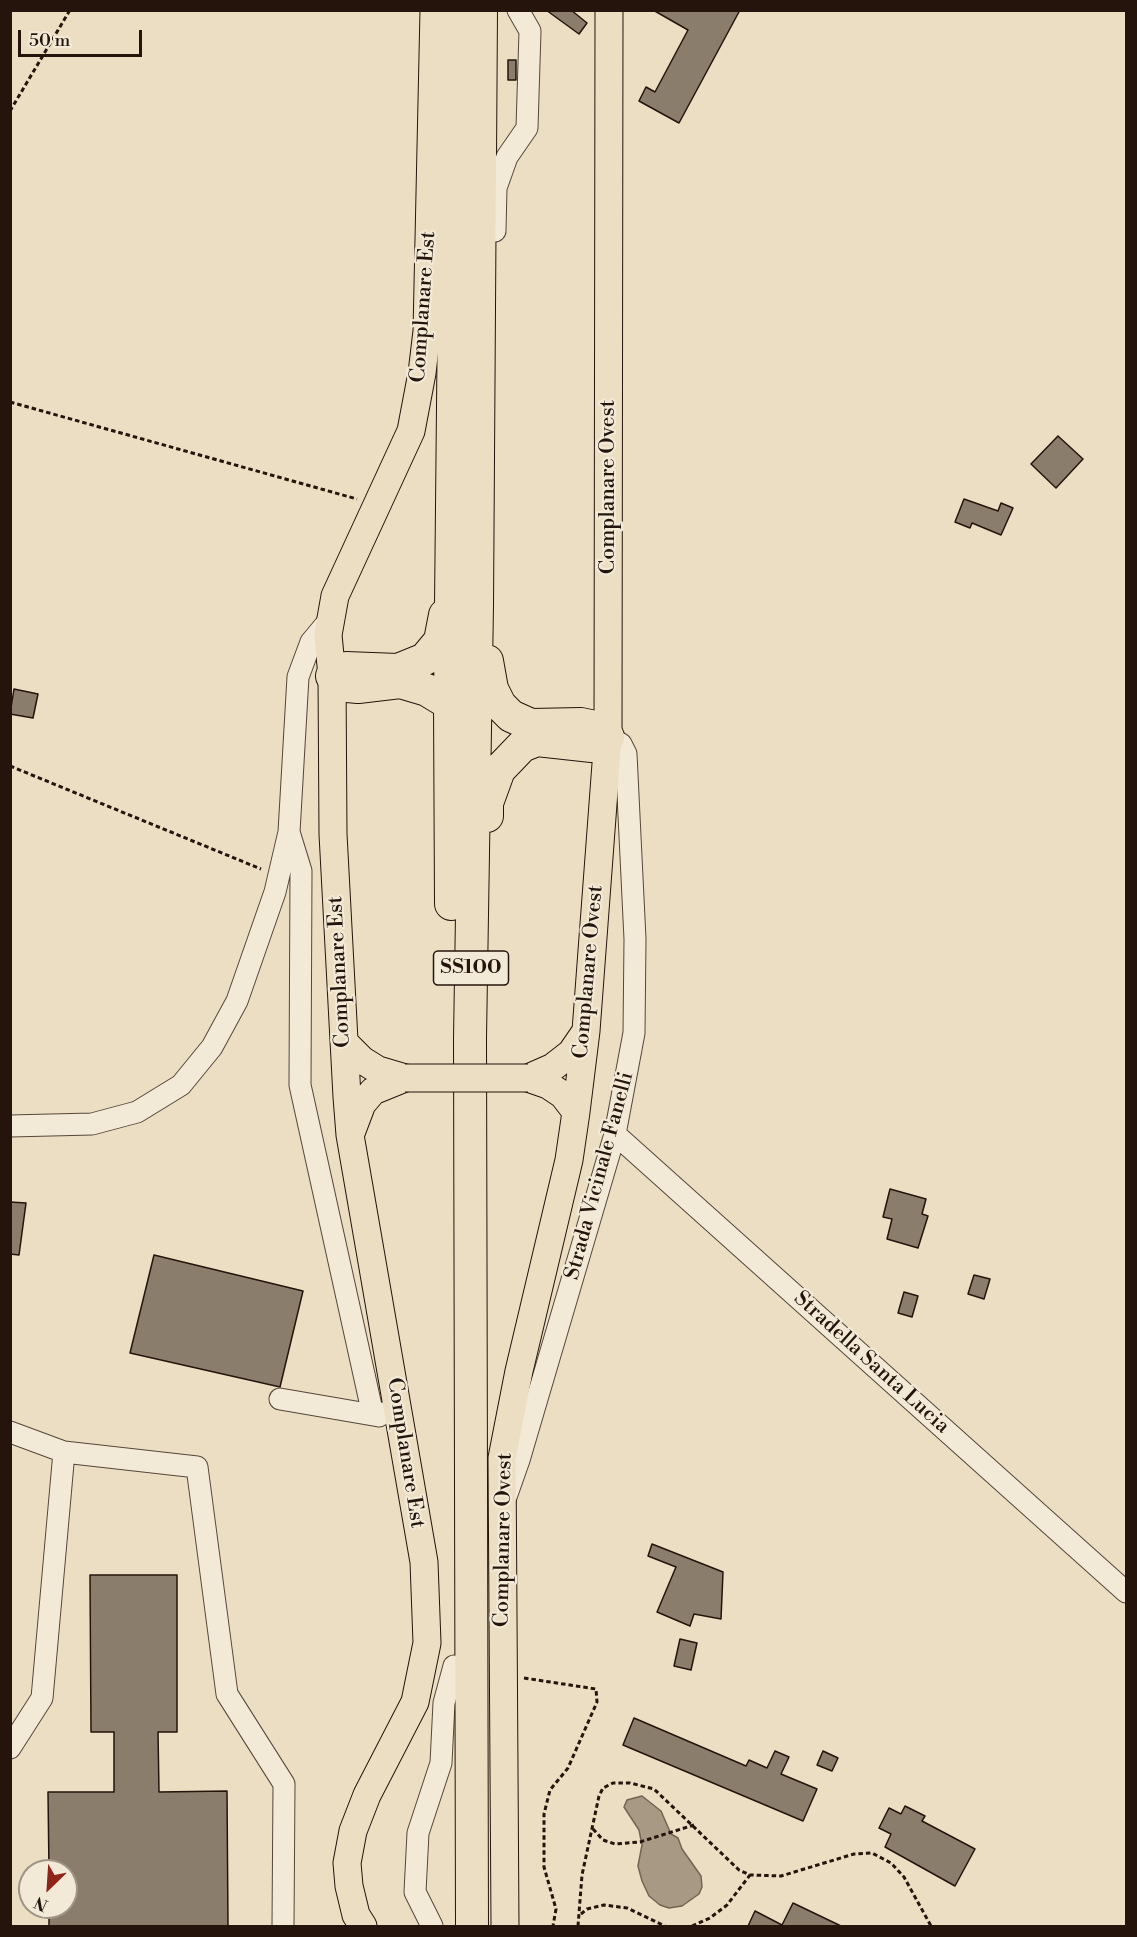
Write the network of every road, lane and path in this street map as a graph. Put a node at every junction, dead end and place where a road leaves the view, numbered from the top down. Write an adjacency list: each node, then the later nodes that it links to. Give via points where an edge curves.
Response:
1 (70, 10): 7 (path)
2 (435, 10): 10 (main road, Complanare Est, via 427,331 411,431)
3 (457, 10): 11 (highway, SS100)
4 (481, 10): 8 (highway, SS100)
5 (518, 10): 8 (street, via 530,31 527,128 507,157 496,188 493,285)
6 (609, 10): 16 (main road, Complanare Ovest)
7 (10, 111)
8 (478, 328): 12 (highway, SS100)
9 (10, 402): 10 (path)
10 (379, 505): 13 (main road, Complanare Est, via 336,596)
11 (452, 585): 14 (highway, SS100, via 440,641 425,659 398,670 346,668); 15 (highway, SS100)
12 (477, 605): 16 (highway, SS100, via 492,689 500,705 511,716 531,725 588,726); 21 (highway, SS100)
13 (331, 618): 14 (main road, Complanare Est, via 328,635); 18 (street, via 311,642 298,677)
14 (333, 676): 15 (highway, via 347,686 358,687 400,682 427,690); 22 (main road, Complanare Est, via 333,834)
15 (450, 704): 36 (highway, SS100)
16 (608, 737): 20 (main road, Complanare Ovest); 21 (highway, SS100, via 592,746 537,740 510,756 495,777 487,803 484,944); 27 (street, Strada Vicinale Fanelli, via 621,744 626,754 635,939 634,1034)
17 (10, 766): 19 (path)
18 (289, 832): 19 (street); 31 (street, via 301,871 300,1085)
19 (278, 877): 26 (street, via 237,1001 212,1047 181,1085 137,1112 92,1124)
20 (586, 1031): 24 (main road, via 571,1053 553,1067); 25 (main road, Complanare Ovest)
21 (470, 1038): 47 (highway, SS100)
22 (344, 1042): 23 (main road, via 378,1070); 28 (main road, Complanare Est)
23 (405, 1078): 24 (main road, bridge); 28 (main road, via 373,1091)
24 (528, 1078): 25 (main road, via 563,1095)
25 (576, 1112): 34 (main road, Complanare Ovest, via 569,1160 502,1458)
26 (10, 1126)
27 (615, 1134): 34 (street, Strada Vicinale Fanelli); 35 (street, Stradella Santa Lucia)
28 (350, 1135): 29 (main road, Complanare Est)
29 (395, 1393): 31 (street, via 389,1409 379,1416); 44 (main road, Complanare Est, via 424,1562 428,1643 415,1702 353,1831 347,1863 349,1886)
30 (280, 1399): 31 (street)
31 (373, 1415)
32 (10, 1432): 33 (street)
33 (64, 1452): 38 (street, via 42,1698); 43 (street, via 196,1467 227,1694 284,1784)
34 (502, 1506): 37 (main road, Complanare Ovest)
35 (1126, 1592)
36 (454, 1666): 45 (street, via 444,1703 441,1763 418,1833 415,1893); 46 (highway, SS100)
37 (504, 1678): 48 (main road, Complanare Ovest); 49 (path, via 596,1689 597,1702 568,1768 550,1790 544,1814 544,1867 556,1909)
38 (10, 1748)
39 (694, 1825): 40 (path, via 640,1842 615,1844 603,1840); 40 (path, via 654,1789 613,1783 603,1788 599,1796); 41 (path, via 739,1870)
40 (593, 1829): 42 (path, via 582,1875)
41 (750, 1875): 52 (path, via 727,1905); 53 (path, via 781,1875 854,1854 872,1853 891,1863 904,1877)
42 (580, 1915): 50 (path); 51 (path, via 604,1905 627,1908)
43 (283, 1926)
44 (363, 1926)
45 (432, 1926)
46 (450, 1926)
47 (472, 1926)
48 (506, 1926)
49 (553, 1926)
50 (578, 1926)
51 (665, 1926)
52 (692, 1926)
53 (931, 1926)

